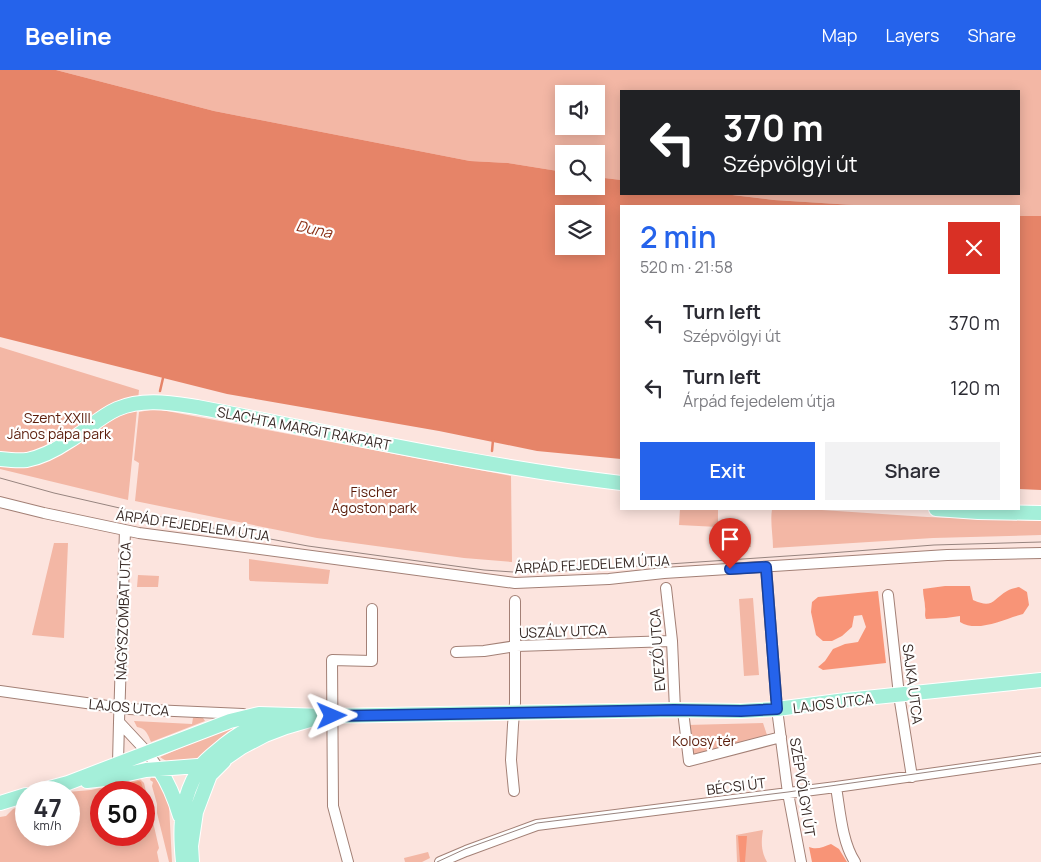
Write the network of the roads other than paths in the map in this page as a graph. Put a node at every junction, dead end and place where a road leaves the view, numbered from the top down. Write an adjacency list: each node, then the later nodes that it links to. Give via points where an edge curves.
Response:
1 (0, 459): 2 (main road, SLACHTA MARGIT RAKPART, via 34,458 70,441 118,409 164,402 471,460)
2 (620, 482)
3 (0, 502): 6 (street, ÁRPÁD FEJEDELEM ÚTJA)
4 (950, 510): 5 (main road)
5 (1041, 513)
6 (125, 530): 8 (street, ÁRPÁD FEJEDELEM ÚTJA, via 515,583); 19 (street, NAGYSZOMBAT UTCA)
7 (1041, 553): 8 (street, ÁRPÁD FEJEDELEM ÚTJA)
8 (766, 567): 20 (street, SZÉPVÖLGYI ÚT)
9 (666, 588): 13 (street, EVEZŐ UTCA)
10 (888, 595): 18 (street, SAJKA UTCA)
11 (515, 601): 14 (street)
12 (372, 609): 25 (street, via 372,661 332,660)
13 (672, 641): 14 (street, USZÁLY UTCA); 21 (street, EVEZŐ UTCA)
14 (516, 646): 15 (street, USZÁLY UTCA); 23 (street)
15 (456, 652)
16 (1041, 680): 18 (main road, LAJOS UTCA)
17 (0, 691): 19 (street, LAJOS UTCA)
18 (899, 695): 20 (main road, LAJOS UTCA); 34 (street, SAJKA UTCA)
19 (119, 708): 22 (street, LAJOS UTCA); 26 (street, NAGYSZOMBAT UTCA)
20 (777, 709): 21 (main road, LAJOS UTCA); 27 (street, SZÉPVÖLGYI ÚT)
21 (679, 711): 23 (main road, LAJOS UTCA); 27 (street, via 689,761)
22 (259, 714): 24 (main road, LAJOS UTCA); 28 (main road, LAJOS UTCA)
23 (514, 714): 25 (main road, LAJOS UTCA); 38 (street, via 511,760)
24 (294, 715): 25 (main road, LAJOS UTCA); 32 (main road, via 247,729)
25 (328, 716): 29 (main road, LAJOS UTCA, via 266,734); 45 (street, via 333,806)
26 (119, 722): 28 (street); 31 (street, NAGYSZOMBAT UTCA)
27 (781, 737): 39 (street, SZÉPVÖLGYI ÚT)
28 (147, 752): 31 (main road, LAJOS UTCA); 33 (street)
29 (226, 758): 32 (main road); 44 (main road, via 210,775 196,812)
30 (1041, 758): 34 (street, BÉCSI ÚT)
31 (118, 763): 35 (main road, LAJOS UTCA)
32 (201, 766): 33 (main road); 42 (main road, via 186,796)
33 (166, 769): 36 (main road); 42 (main road)
34 (912, 777): 37 (street, BÉCSI ÚT)
35 (73, 781)
36 (80, 782)
37 (836, 787): 39 (street, BÉCSI ÚT); 48 (street, via 845,840)
38 (514, 792)
39 (788, 793): 46 (street, BÉCSI ÚT, via 537,825); 47 (street, SZÉPVÖLGYI ÚT)
40 (15, 798): 41 (main road)
41 (0, 803)
42 (181, 822): 43 (main road)
43 (183, 862)
44 (192, 862)
45 (348, 862)
46 (440, 862)
47 (801, 862)
48 (855, 862)

